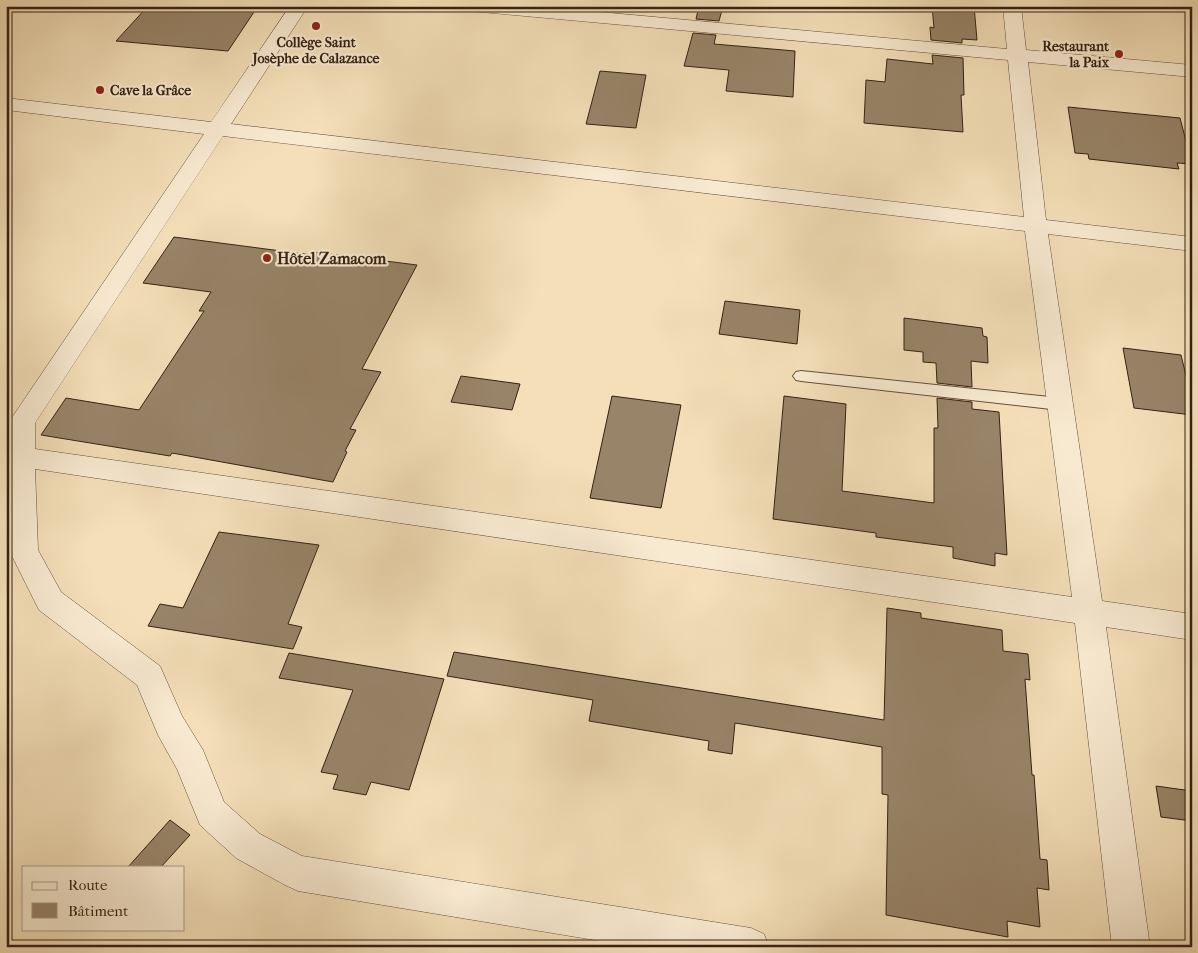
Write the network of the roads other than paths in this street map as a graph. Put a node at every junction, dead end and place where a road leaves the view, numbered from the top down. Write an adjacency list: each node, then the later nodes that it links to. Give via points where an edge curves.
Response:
1 (299, 6): 7 (street)
2 (470, 6): 4 (street)
3 (1012, 6): 4 (street)
4 (1018, 55): 5 (street); 8 (street)
5 (1192, 71)
6 (6, 104): 7 (street)
7 (218, 129): 8 (street); 12 (street, via 22,422)
8 (1036, 226): 9 (street); 11 (street)
9 (1192, 244)
10 (801, 376): 11 (lane)
11 (1060, 404): 13 (street)
12 (22, 457): 13 (street); 15 (street, via 24,550 50,601 149,676 212,813 248,846 298,873)
13 (1089, 613): 14 (street); 16 (street)
14 (1192, 627)
15 (751, 947)
16 (1131, 947)

